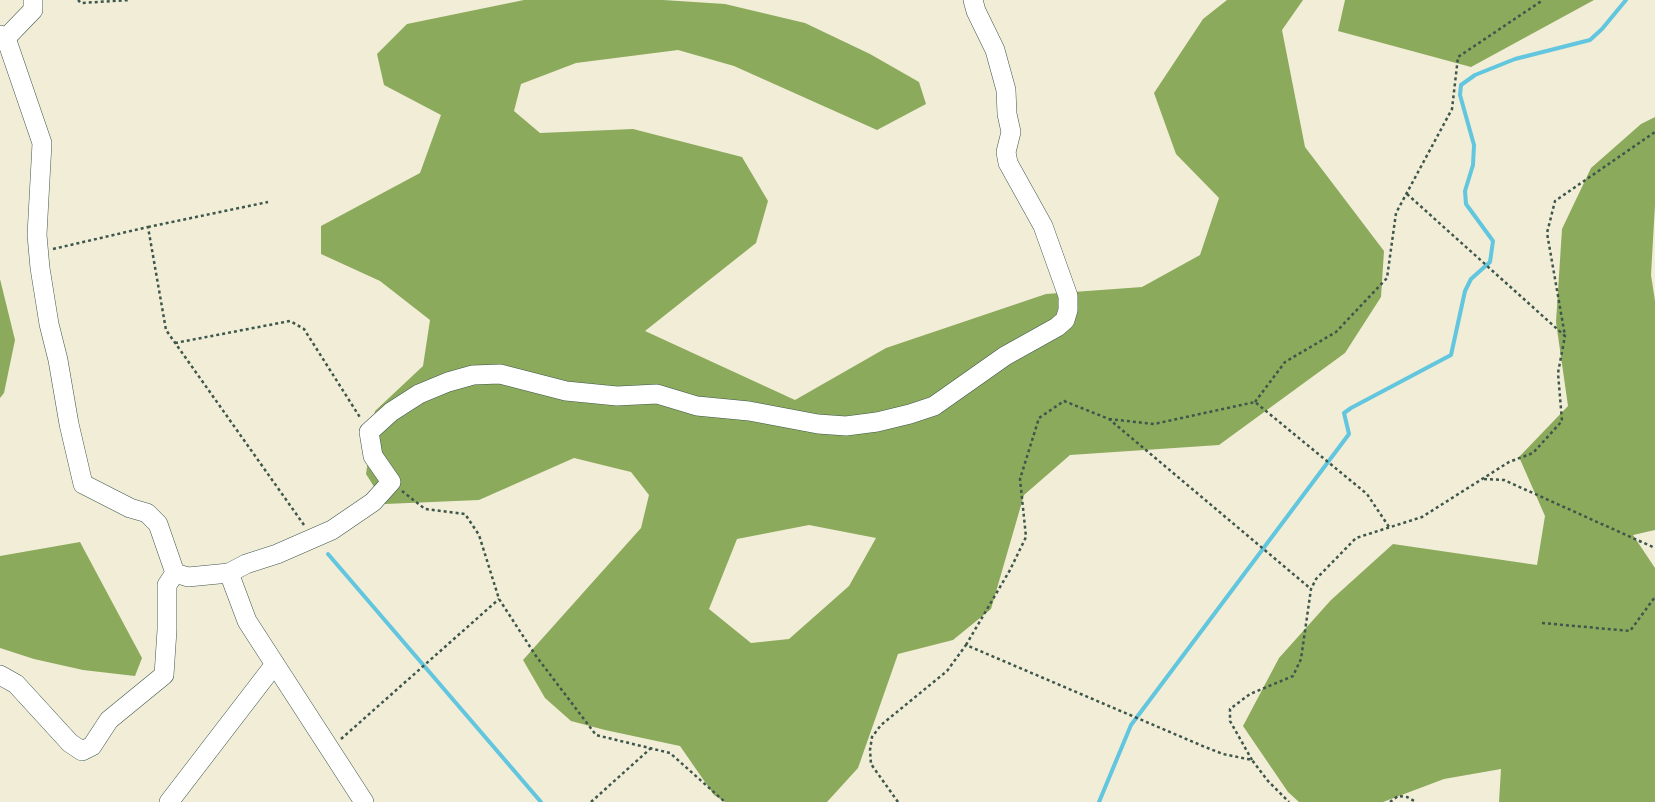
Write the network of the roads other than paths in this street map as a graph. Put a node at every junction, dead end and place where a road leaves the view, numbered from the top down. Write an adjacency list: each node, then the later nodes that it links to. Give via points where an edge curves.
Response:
1 (33, 0): 3 (street, via 33,10)
2 (973, 0): 5 (street, via 995,50 1006,90 1011,132 1006,152 1008,163 1043,226 1068,296 1065,320 1057,327 1006,356 934,406 878,422 846,426 697,406 657,394 617,396 566,391 500,374 473,375 448,382 419,394 392,412 369,432 373,456 391,482 373,502 332,530)
3 (3, 37): 4 (street, via 42,143 37,235 39,252 49,324 83,484 130,508 147,513 158,524)
4 (175, 573): 5 (street, via 188,577); 7 (street, via 167,585 164,675 109,720 92,746 82,751 70,743 16,684)
5 (229, 573): 6 (street, via 247,621)
6 (275, 664): 8 (street); 9 (street)
7 (0, 675)
8 (169, 802)
9 (364, 802)

